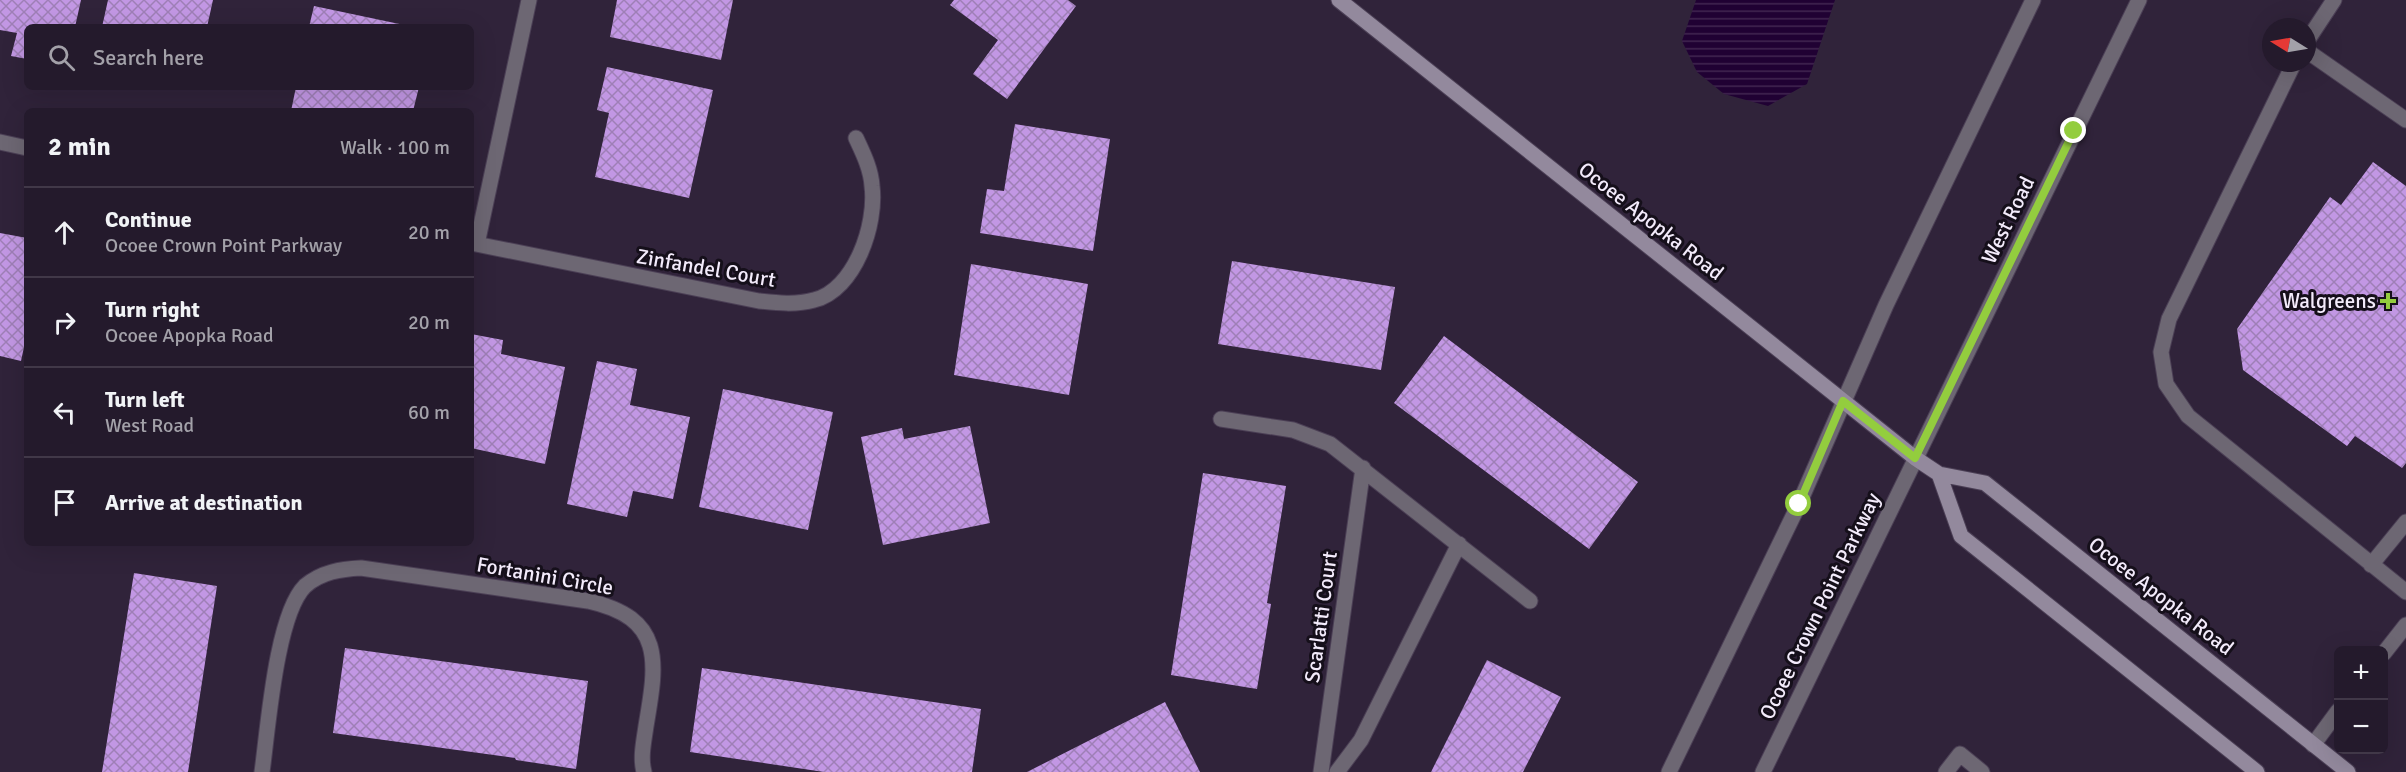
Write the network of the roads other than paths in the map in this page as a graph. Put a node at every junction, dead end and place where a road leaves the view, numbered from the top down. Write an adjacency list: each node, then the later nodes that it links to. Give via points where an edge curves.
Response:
1 (528, 0): 13 (street)
2 (1339, 0): 14 (main road, Ocoee Apopka Road)
3 (2033, 0): 14 (street)
4 (2139, 0): 16 (street, West Road)
5 (2334, 0): 6 (street)
6 (2316, 27)
7 (2316, 57): 9 (street)
8 (2290, 72): 21 (street, via 2169,319 2161,352 2163,368 2166,384 2188,416)
9 (2406, 120)
10 (856, 138): 13 (street, Zinfandel Court, via 873,186 865,242 854,266 837,288 815,300 787,304 759,301)
11 (0, 142): 12 (street)
12 (24, 147)
13 (474, 244)
14 (1843, 401): 16 (main road, Ocoee Apopka Road); 32 (street, via 1799,504)
15 (1221, 419): 17 (street, via 1313,436)
16 (1915, 458): 18 (main road, Ocoee Apopka Road); 33 (street, Ocoee Crown Point Parkway)
17 (1363, 468): 20 (street); 30 (street, Scarlatti Court)
18 (1939, 474): 27 (main road, Ocoee Apopka Road, via 1985,483); 36 (main road, via 1961,536)
19 (2406, 522): 21 (street)
20 (1459, 543): 23 (street); 31 (street, via 1361,741)
21 (2371, 565): 22 (street)
22 (2406, 592)
23 (1530, 601)
24 (2406, 625): 25 (street)
25 (2388, 648)
26 (2334, 716): 27 (street)
27 (2313, 745): 37 (main road, Ocoee Apopka Road)
28 (262, 772): 29 (street, Fortanini Circle, via 280,645 294,602 306,586 322,575 361,568 588,601 626,614 641,627 654,664 643,747)
29 (644, 772)
30 (1321, 772)
31 (1337, 772)
32 (1669, 772)
33 (1762, 772)
34 (1946, 772): 35 (street, via 1960,754)
35 (1982, 772)
36 (2257, 772)
37 (2348, 772)

